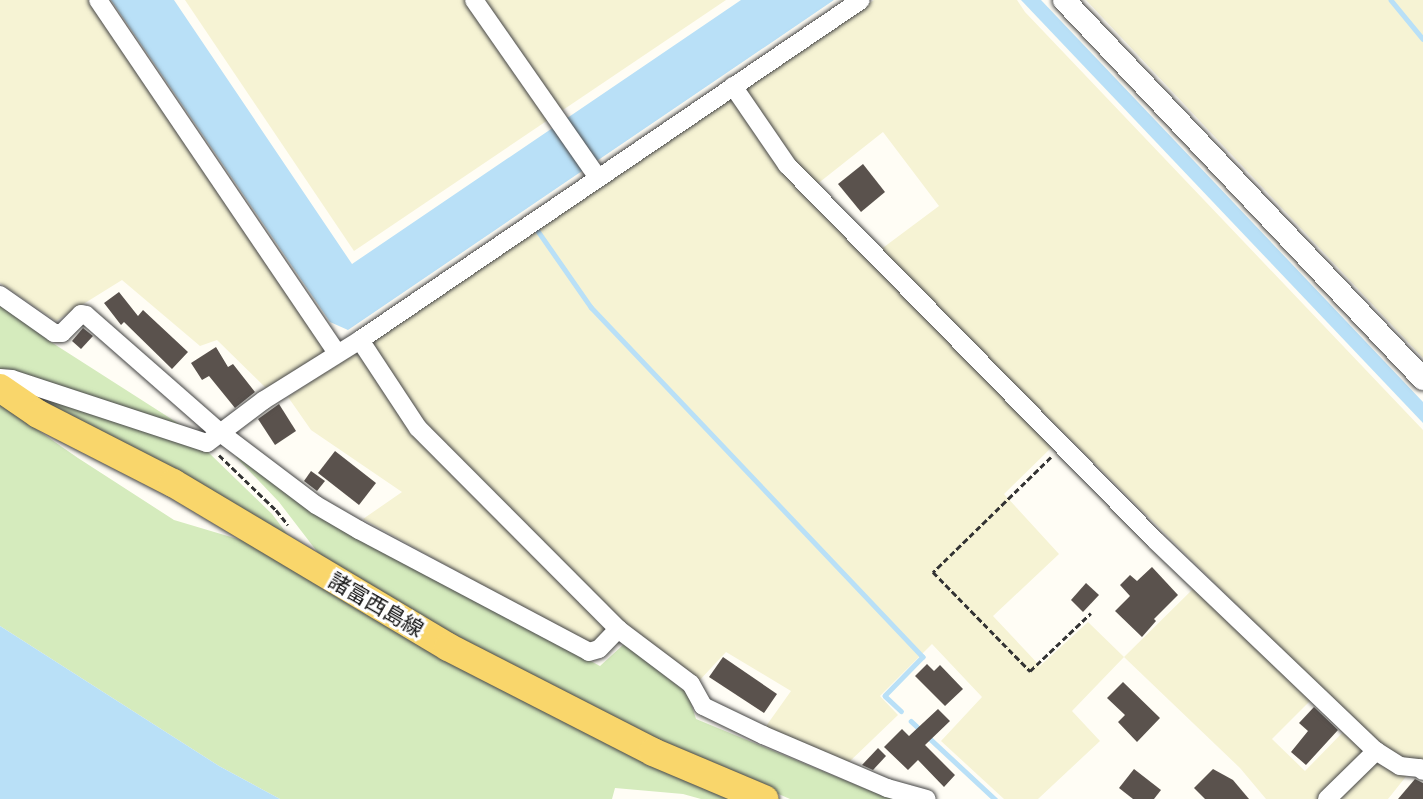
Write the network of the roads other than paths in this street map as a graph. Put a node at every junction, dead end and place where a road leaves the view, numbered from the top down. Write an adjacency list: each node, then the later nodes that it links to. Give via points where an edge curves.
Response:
1 (98, 0): 9 (street)
2 (474, 0): 6 (street)
3 (861, 0): 5 (street)
4 (1064, 0): 11 (street)
5 (733, 86): 6 (street); 15 (street, via 787,165 1156,541)
6 (594, 174): 8 (street)
7 (0, 295): 13 (street, via 54,333 62,333 81,314 86,315)
8 (360, 340): 9 (street); 14 (street, via 418,428)
9 (337, 353): 13 (street)
10 (0, 378): 13 (street)
11 (1423, 379)
12 (0, 388): 17 (main road, 諸富西島線, via 38,414 173,483 448,647 653,752)
13 (214, 438): 14 (street, via 325,510 589,652 599,649)
14 (618, 629): 18 (street, via 691,684 710,711 887,788)
15 (1376, 751): 16 (street, via 1400,766); 19 (street)
16 (1422, 768)
17 (764, 799)
18 (927, 799)
19 (1327, 799)

